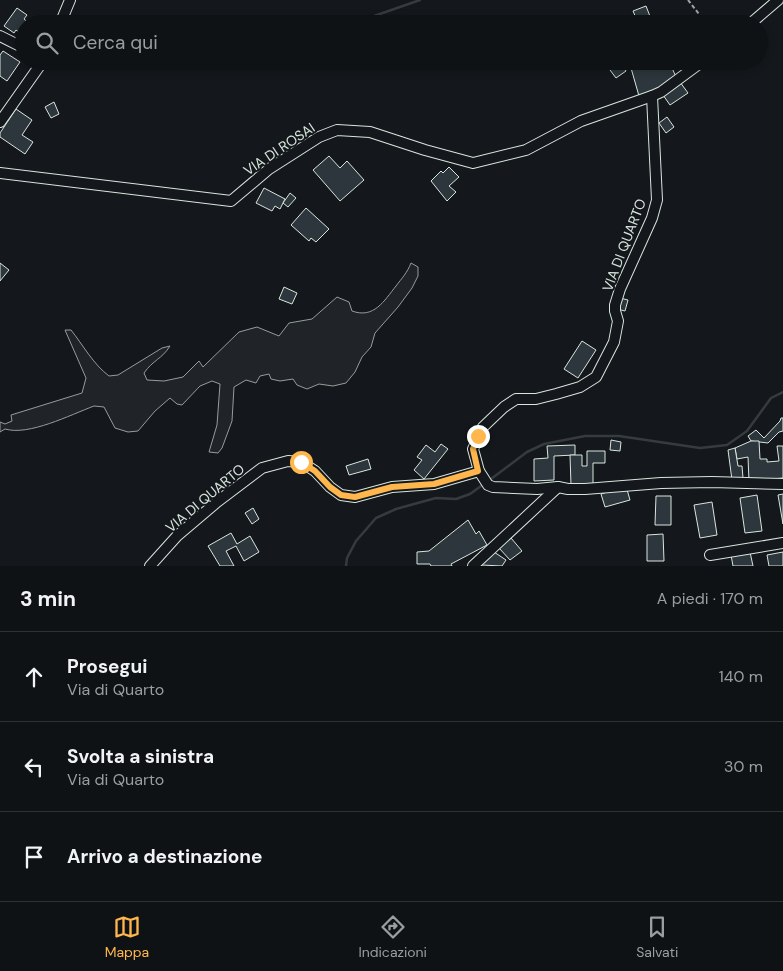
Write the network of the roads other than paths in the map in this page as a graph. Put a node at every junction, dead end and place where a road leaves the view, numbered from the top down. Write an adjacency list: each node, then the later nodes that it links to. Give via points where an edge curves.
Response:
1 (70, 0): 3 (street)
2 (778, 0): 4 (street)
3 (64, 15)
4 (760, 15)
5 (0, 36): 6 (street)
6 (15, 44)
7 (37, 70): 10 (street)
8 (691, 70): 9 (street)
9 (652, 96): 11 (street, VIA DI ROSAI, via 581,121 526,150 473,163 370,132 338,130 319,137 269,169 231,201); 12 (street, VIA DI QUARTO, via 657,200 615,304 618,321 614,342 596,377 580,387 536,398 516,399 504,407 483,427 473,449)
10 (0, 122)
11 (0, 173)
12 (478, 471): 14 (street, via 493,487); 17 (street, VIA DI QUARTO, via 434,484 392,487 355,497 341,495 301,462 288,461 262,468 177,536)
13 (783, 484): 14 (street, via 712,482 585,489)
14 (558, 487): 18 (street)
15 (783, 543): 16 (street)
16 (710, 555)
17 (150, 566)
18 (473, 566)

